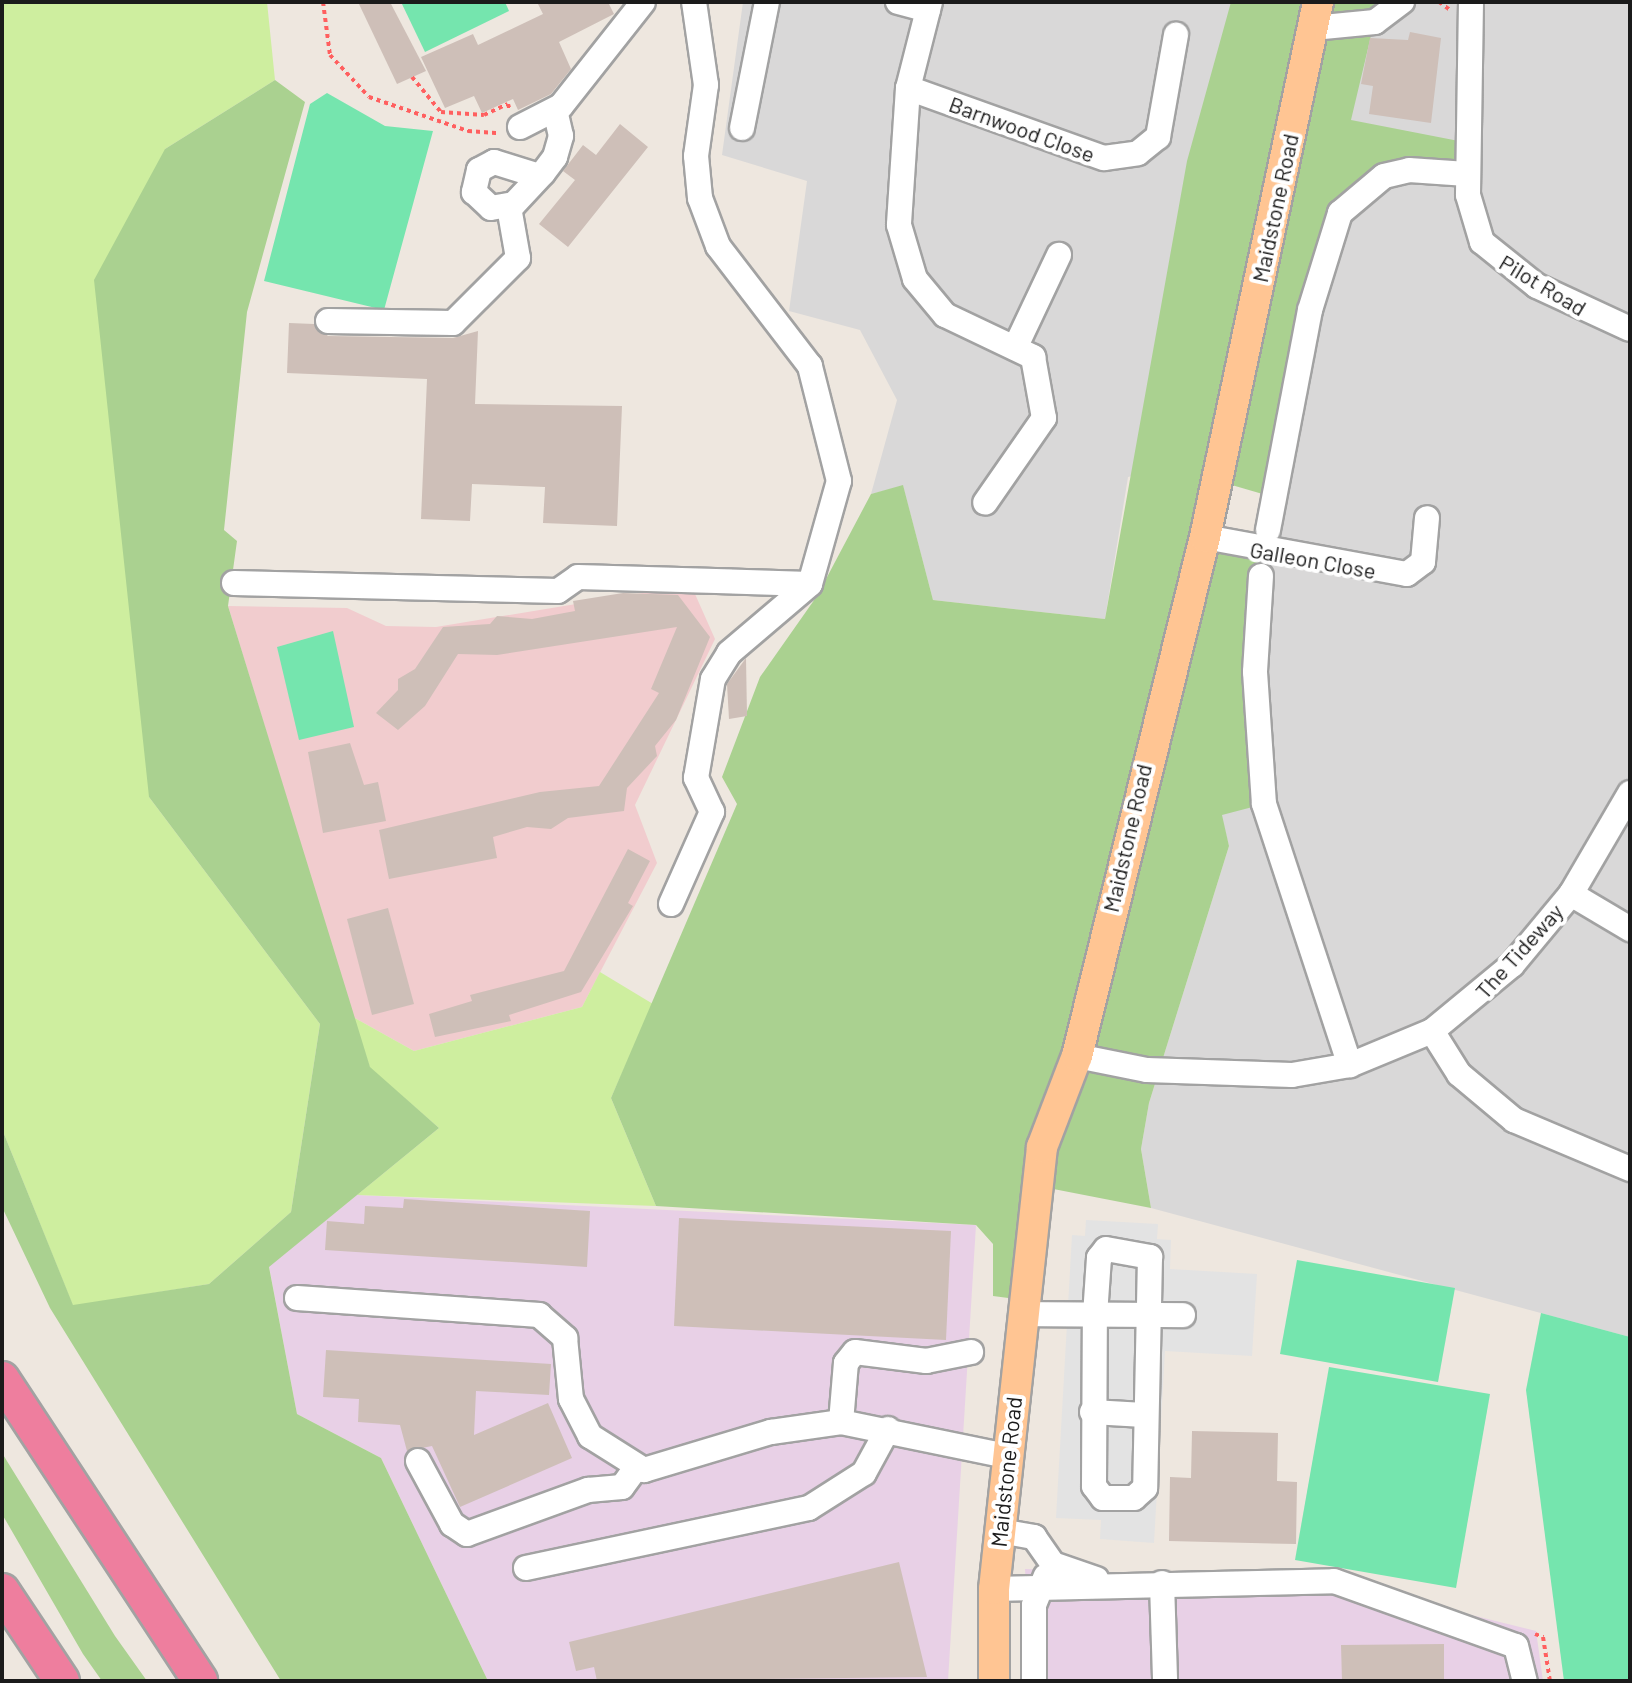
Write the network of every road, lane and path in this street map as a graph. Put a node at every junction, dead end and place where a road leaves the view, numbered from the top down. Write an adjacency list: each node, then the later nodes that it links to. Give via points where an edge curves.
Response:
1 (323, 2): 14 (path, via 330,55 369,97 482,134)
2 (643, 2): 13 (street)
3 (694, 2): 29 (street, via 706,85 696,156 700,198 718,246 810,366 837,452 829,533)
4 (767, 2): 15 (street)
5 (898, 2): 8 (street)
6 (1402, 2): 9 (street, via 1375,22)
7 (1471, 2): 16 (street)
8 (929, 6): 12 (street)
9 (1316, 15): 26 (main road, Maidstone Road)
10 (1176, 35): 12 (street, Barnwood Close, via 1158,137 1138,153 1104,158)
11 (412, 77): 14 (path, via 441,112 484,115 508,104)
12 (908, 88): 22 (street, via 899,225 915,279 945,315)
13 (555, 111): 14 (street); 17 (street, via 560,144)
14 (519, 127)
15 (742, 128)
16 (1467, 174): 21 (street, Pilot Road, via 1473,219 1500,263); 25 (street, via 1409,170 1384,176 1340,213 1310,310)
17 (539, 176): 18 (street); 18 (street, via 503,161 479,170 477,198 491,208)
18 (509, 207): 20 (street, via 518,258 453,323)
19 (1059, 255): 22 (street)
20 (328, 321)
21 (1630, 329)
22 (1015, 348): 23 (street, via 1033,357 1044,418)
23 (985, 503)
24 (1427, 518): 26 (street, Galleon Close, via 1423,562 1407,574)
25 (1268, 530)
26 (1205, 537): 35 (main road, Maidstone Road)
27 (1261, 576): 36 (street, via 1255,672 1264,804)
28 (234, 583): 29 (street, via 558,591 578,577)
29 (810, 584): 32 (street, via 729,653 713,679 696,778 712,812)
30 (1630, 793): 31 (street, The Tideway)
31 (1571, 894): 33 (street); 34 (street, The Tideway, via 1512,965)
32 (671, 904)
33 (1630, 929)
34 (1432, 1031): 36 (street, The Tideway); 37 (street, via 1459,1074 1514,1120)
35 (1077, 1056): 36 (street, The Tideway, via 1147,1070 1249,1076); 39 (main road, Maidstone Road, via 1042,1147)
36 (1350, 1065)
37 (1630, 1169)
38 (297, 1298): 51 (street, via 539,1315 566,1342 570,1394 587,1432)
39 (1022, 1314): 40 (street); 49 (main road, Maidstone Road)
40 (1095, 1315): 42 (street); 42 (street, via 1099,1258 1106,1249 1150,1257); 45 (street)
41 (1183, 1315): 42 (street)
42 (1148, 1316): 46 (street)
43 (971, 1352): 47 (street, via 926,1361 855,1352 846,1363)
44 (2, 1379): 61 (highway)
45 (1092, 1412): 46 (street); 46 (street, via 1094,1486 1103,1498 1143,1493)
46 (1144, 1415)
47 (841, 1422): 48 (street); 51 (street, via 771,1432 660,1469)
48 (888, 1429): 49 (street); 54 (street, via 864,1473 809,1508)
49 (1007, 1456): 52 (main road, Maidstone Road)
50 (418, 1461): 51 (street, via 452,1524 467,1534 588,1490 622,1487)
51 (636, 1468)
52 (1000, 1531): 53 (street, via 1034,1537); 58 (main road, Maidstone Road)
53 (1053, 1564): 56 (street); 57 (street)
54 (526, 1568)
55 (1162, 1583): 56 (street); 64 (street); 65 (street, via 1334,1581 1516,1646)
56 (1113, 1584): 57 (street)
57 (1040, 1585): 58 (street); 63 (street)
58 (994, 1589): 62 (main road, Maidstone Road)
59 (2, 1591): 60 (highway)
60 (62, 1681)
61 (200, 1681)
62 (994, 1681)
63 (1034, 1681)
64 (1165, 1681)
65 (1525, 1681)

